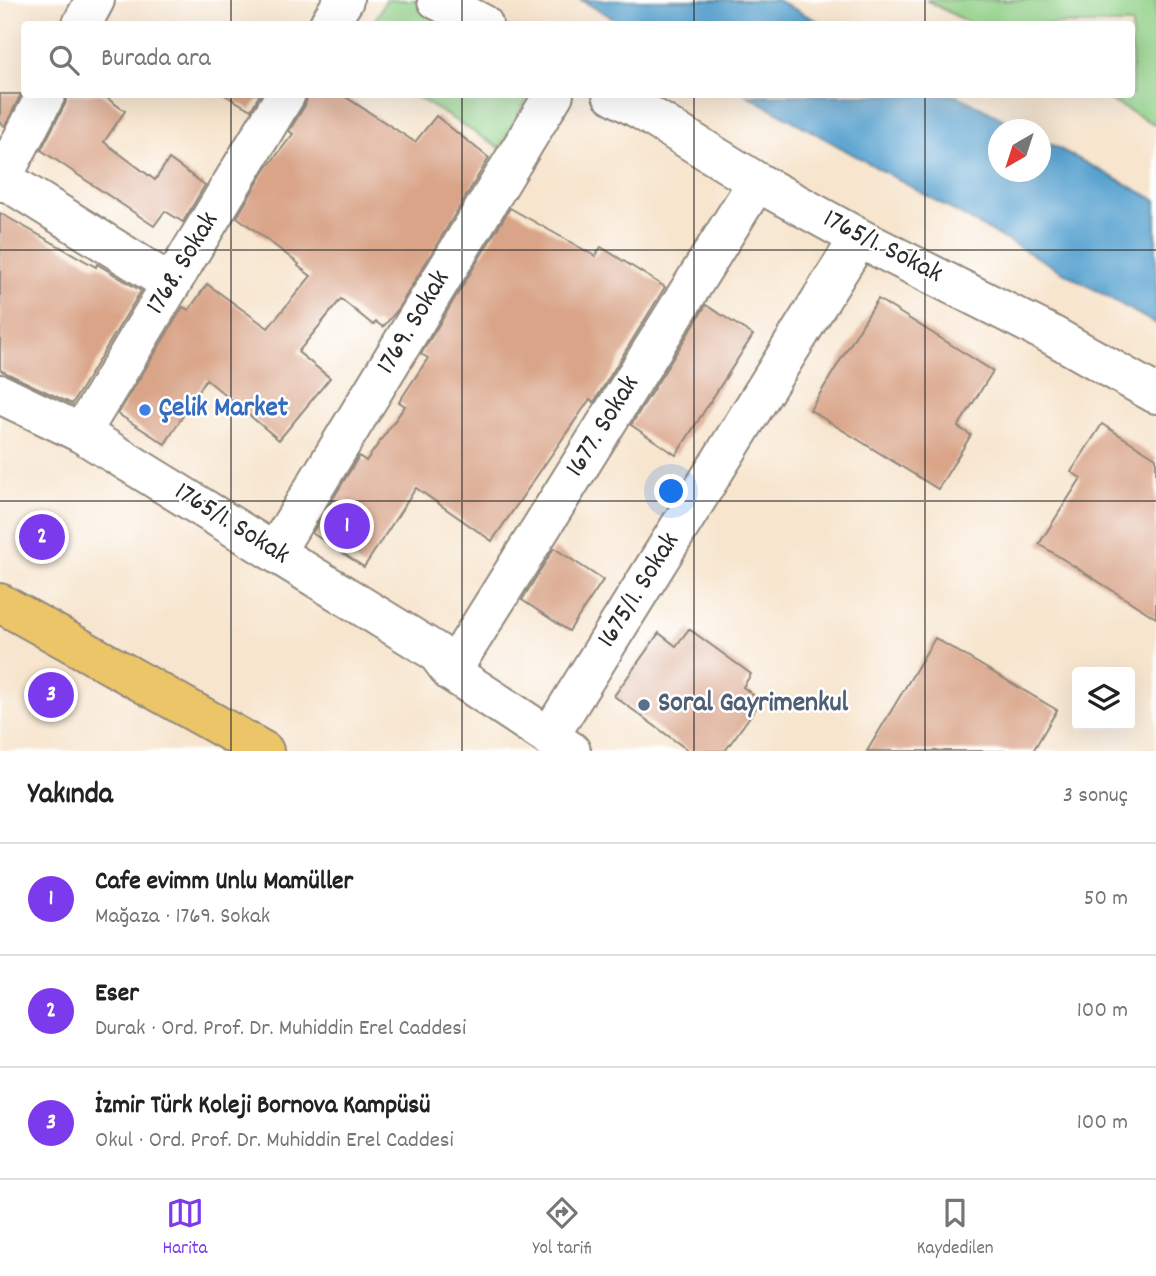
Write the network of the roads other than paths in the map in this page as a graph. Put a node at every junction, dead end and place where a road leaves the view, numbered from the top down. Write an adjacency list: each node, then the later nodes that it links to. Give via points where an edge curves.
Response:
1 (95, 0): 4 (street)
2 (344, 0): 5 (street)
3 (437, 0): 6 (street)
4 (84, 21)
5 (331, 21)
6 (477, 21)
7 (44, 98): 11 (street)
8 (284, 98): 14 (street, 1768. Sokak)
9 (552, 98): 18 (street, 1769. Sokak)
10 (619, 98): 12 (street, 1765/1. Sokak)
11 (1, 179): 14 (street)
12 (757, 182): 13 (street, 1765/1. Sokak); 20 (street, 1677. Sokak)
13 (859, 238): 16 (street, 1765/1. Sokak, via 1050,334); 21 (street, 1675/1. Sokak)
14 (171, 284): 17 (street, 1768. Sokak)
15 (0, 394): 17 (street, 1765/1. Sokak)
16 (1156, 394)
17 (81, 433): 18 (street, 1765/1. Sokak)
18 (275, 552): 20 (street, 1765/1. Sokak, via 436,652)
19 (0, 603): 22 (main road)
20 (451, 672): 21 (street, 1675/1. Sokak)
21 (561, 744)
22 (264, 751)

